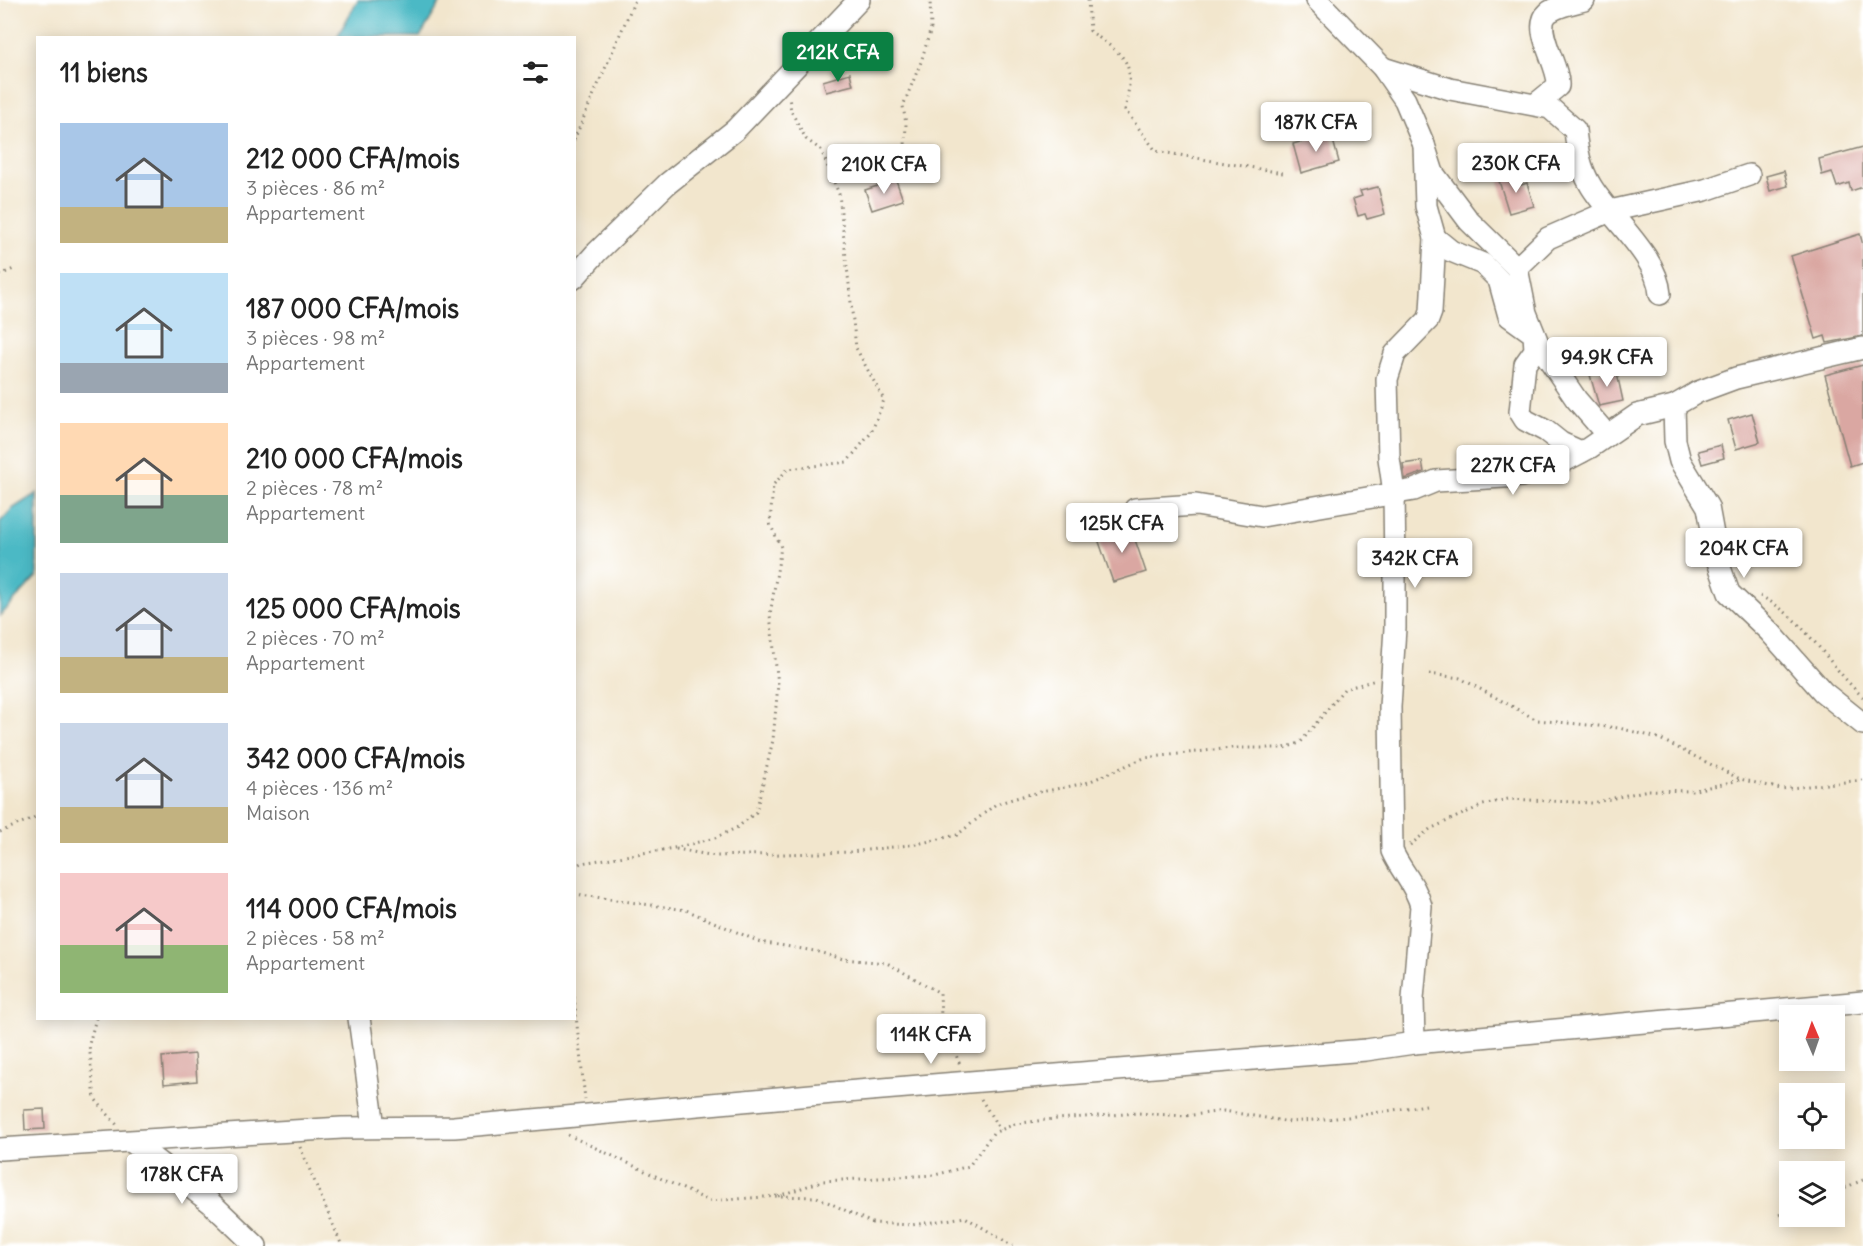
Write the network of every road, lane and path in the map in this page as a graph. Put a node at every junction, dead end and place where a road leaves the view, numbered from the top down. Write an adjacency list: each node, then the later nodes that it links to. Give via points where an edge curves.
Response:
1 (635, 0): 10 (path)
2 (859, 0): 8 (street)
3 (930, 0): 12 (path, via 931,28 903,106)
4 (1088, 0): 13 (path, via 1090,31 1121,54 1131,75 1125,110 1156,151)
5 (1317, 0): 7 (street)
6 (1584, 0): 9 (street, via 1554,10 1545,18 1542,31 1559,76 1558,86)
7 (1383, 68): 9 (street, via 1450,89); 11 (street, via 1405,100)
8 (787, 77): 20 (street, via 735,129 667,183); 38 (path, via 791,111 806,139 820,150 839,194 856,348 884,400 871,433 847,462 788,469 773,485 770,524 780,547 771,615 778,684 773,740 756,812 738,827 715,838)
9 (1536, 104): 15 (street, via 1550,108 1575,130 1578,157 1591,186)
10 (576, 135)
11 (1425, 146): 16 (street, via 1426,206); 18 (street, via 1433,173 1469,221)
12 (904, 168)
13 (1283, 173)
14 (1749, 175): 15 (street, via 1705,190)
15 (1610, 211): 18 (street, via 1548,238); 21 (street, via 1653,270)
16 (1435, 238): 22 (street, via 1451,251 1483,264 1499,280 1509,316); 27 (street, via 1428,321 1395,354 1387,379)
17 (16, 268): 19 (path)
18 (1517, 268): 22 (street)
19 (0, 274)
20 (576, 276)
21 (1660, 294)
22 (1534, 334): 25 (street, via 1576,399); 26 (street, via 1535,350 1525,364 1520,412 1525,420)
23 (1863, 348): 24 (street, via 1736,378)
24 (1674, 406): 25 (street, via 1637,416); 29 (street, via 1680,461 1708,507 1718,562)
25 (1607, 435): 26 (street)
26 (1581, 452): 27 (street, via 1555,466 1521,476 1436,481)
27 (1394, 493): 28 (street, via 1262,516 1196,505); 31 (street, via 1395,628)
28 (1135, 509)
29 (1730, 593): 32 (path, via 1761,596 1775,604); 33 (street, via 1823,692)
30 (1429, 674): 34 (path, via 1460,678 1537,720 1619,728 1658,738)
31 (1391, 676): 38 (path, via 1344,689 1300,743 1284,748 1231,748 1144,758 1086,783 996,804 957,835 851,852 715,856); 39 (street, via 1392,851)
32 (1863, 697)
33 (1863, 724)
34 (1740, 779): 35 (path, via 1781,789); 39 (path, via 1691,791 1648,789 1593,803 1508,800 1482,805 1430,829 1413,841)
35 (1863, 780)
36 (36, 817): 37 (path)
37 (0, 832)
38 (674, 848): 40 (path)
39 (1397, 864): 46 (street, via 1418,891 1421,906 1413,999)
40 (576, 866)
41 (576, 894): 47 (path, via 686,910 760,942 843,959 887,963 940,993 942,1017 956,1057)
42 (1863, 1002): 46 (street)
43 (576, 1017): 49 (path)
44 (96, 1020): 54 (path, via 90,1044 95,1099)
45 (359, 1020): 50 (street)
46 (1414, 1042): 47 (street, via 1366,1050)
47 (970, 1081): 49 (street); 51 (path)
48 (1426, 1105): 51 (path, via 1290,1122 1224,1111 1185,1116 1138,1113 1044,1120)
49 (586, 1116): 50 (street, via 454,1127)
50 (374, 1127): 52 (street)
51 (1000, 1130): 58 (path, via 993,1133 969,1166 935,1175 822,1181)
52 (294, 1131): 54 (street); 60 (path)
53 (567, 1135): 58 (path, via 709,1201)
54 (132, 1142): 55 (street); 59 (street, via 211,1203)
55 (0, 1149)
56 (1863, 1180): 57 (path)
57 (1845, 1187)
58 (778, 1196): 61 (path, via 817,1197 872,1223 912,1225 965,1217)
59 (256, 1246)
60 (342, 1246)
61 (1013, 1246)

